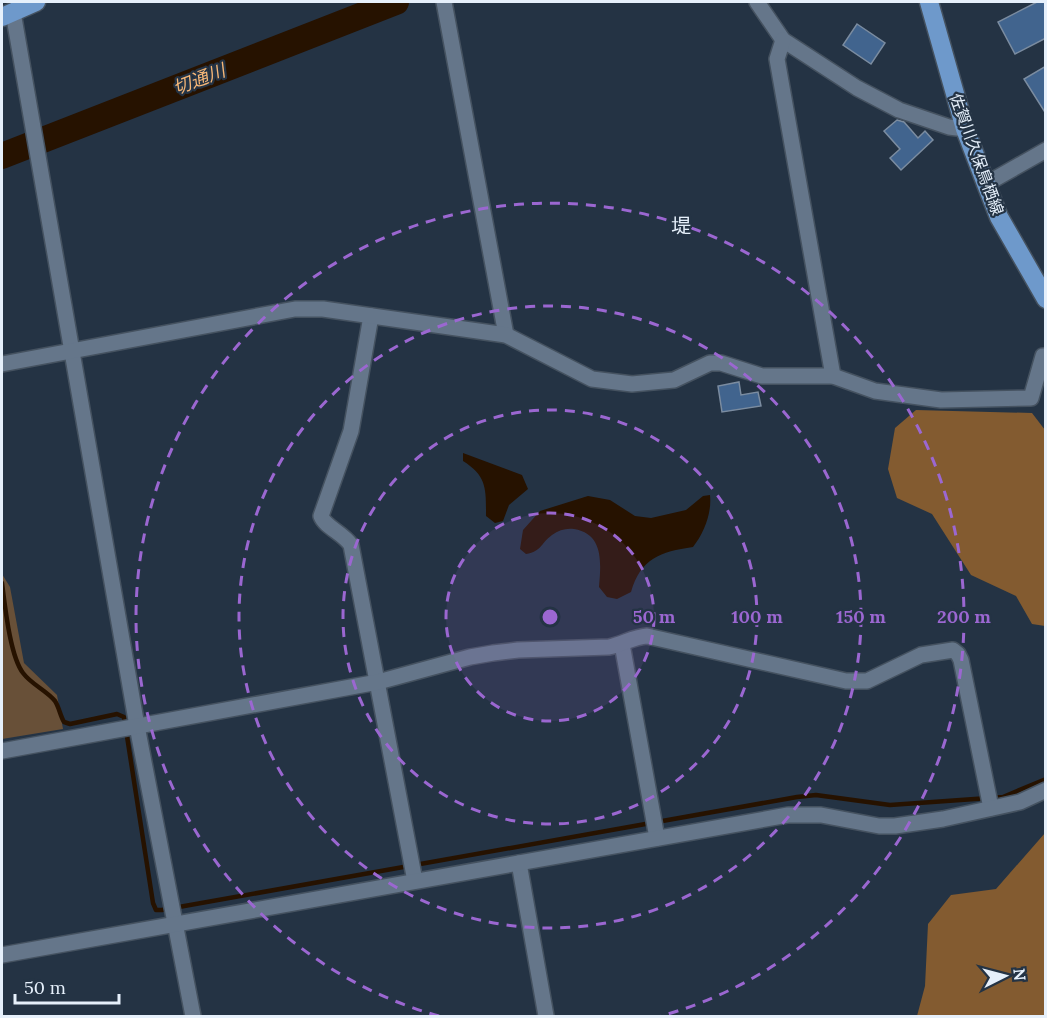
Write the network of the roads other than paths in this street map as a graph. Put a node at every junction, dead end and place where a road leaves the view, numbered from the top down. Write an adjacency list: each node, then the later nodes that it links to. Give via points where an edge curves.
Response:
1 (36, 2): 5 (main road)
2 (444, 2): 12 (street)
3 (757, 2): 6 (street)
4 (929, 2): 7 (main road, 佐賀川久保鳥栖線)
5 (7, 14): 13 (street, via 33,126)
6 (783, 40): 7 (street, via 899,110); 16 (street, via 777,59)
7 (965, 129): 9 (main road, 佐賀川久保鳥栖線)
8 (1046, 150): 9 (street)
9 (986, 184): 10 (main road, 佐賀川久保鳥栖線, via 999,216)
10 (1046, 299)
11 (370, 316): 12 (street); 13 (street, via 295,309); 18 (street, via 351,431 321,516 351,545)
12 (506, 335): 16 (street, via 592,379 632,384 674,380 710,363 762,376)
13 (73, 351): 15 (street); 19 (street)
14 (1046, 356): 16 (street, via 1031,398 941,400 875,391)
15 (2, 364)
16 (833, 376)
17 (622, 644): 18 (street, via 493,653); 22 (street, via 647,636 846,681 867,681 921,655 953,650 961,660); 23 (street)
18 (378, 682): 19 (street); 25 (street)
19 (137, 726): 20 (street); 26 (street)
20 (2, 751)
21 (1046, 790): 22 (street, via 1020,802)
22 (991, 808): 23 (street, via 895,826 821,815 788,815)
23 (657, 838): 24 (street)
24 (519, 863): 25 (street); 29 (street)
25 (415, 881): 26 (street)
26 (175, 924): 27 (street); 28 (street)
27 (2, 955)
28 (193, 1017)
29 (546, 1017)

